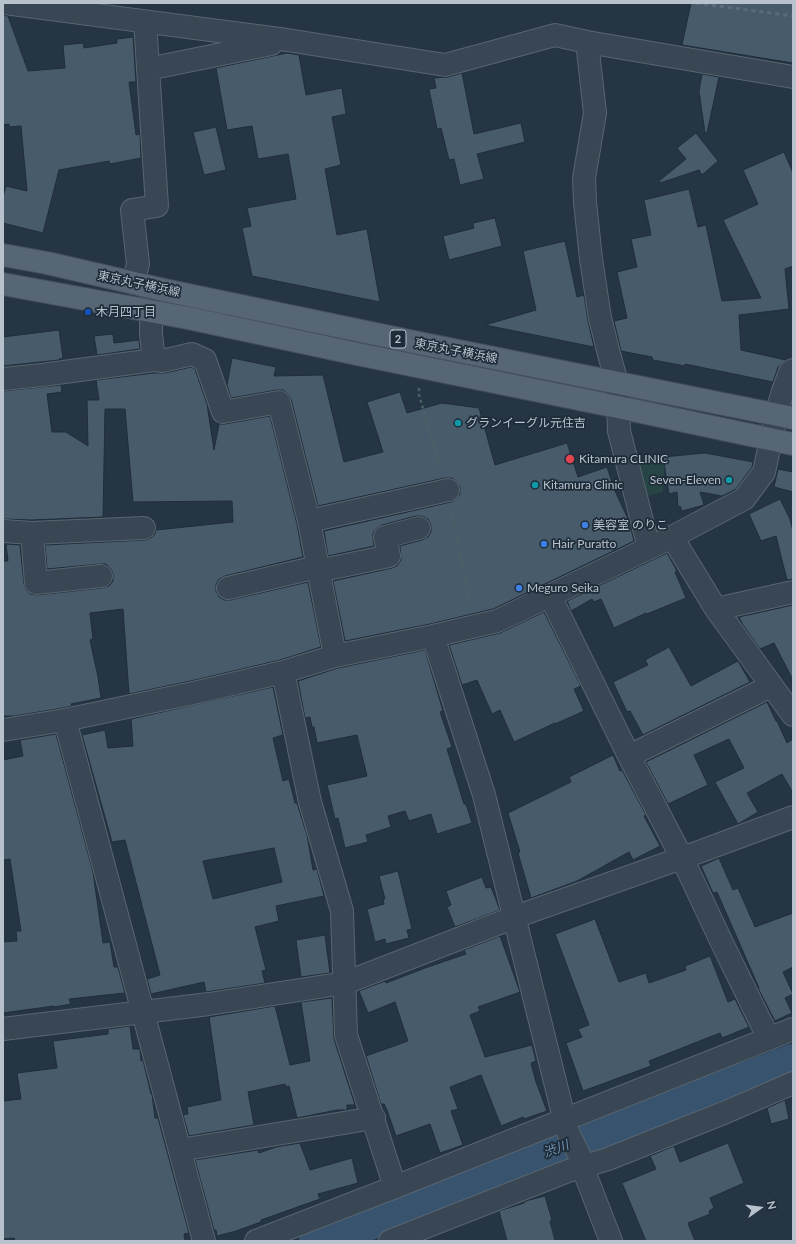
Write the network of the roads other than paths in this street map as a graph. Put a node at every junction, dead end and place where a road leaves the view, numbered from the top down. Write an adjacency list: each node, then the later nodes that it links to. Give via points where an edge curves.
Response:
1 (5, 3): 2 (street)
2 (146, 22): 3 (street); 5 (street)
3 (287, 40): 4 (street, via 445,65 555,35); 5 (street)
4 (587, 42): 6 (street); 14 (street, via 595,113 584,178 585,202 600,318)
5 (148, 69): 8 (street, via 157,206 132,210 138,264)
6 (793, 77)
7 (3, 255): 8 (main road, 東京丸子横浜線 / 2)
8 (133, 283): 14 (main road, 東京丸子横浜線 / 2)
9 (3, 284): 10 (main road, 東京丸子横浜線 / 2)
10 (151, 311): 11 (street); 15 (main road, 東京丸子横浜線 / 2)
11 (154, 360): 13 (street); 20 (street, via 162,361 192,354 205,360 223,412 279,402)
12 (793, 370): 16 (street, via 783,391)
13 (3, 379)
14 (617, 383): 15 (street); 16 (main road, 東京丸子横浜線 / 2)
15 (618, 407): 17 (main road, 東京丸子横浜線 / 2); 26 (street, via 619,431)
16 (785, 417): 17 (street)
17 (771, 440): 18 (main road, 東京丸子横浜線 / 2); 25 (street, via 764,472 744,499)
18 (793, 444)
19 (448, 490): 20 (street)
20 (309, 521): 27 (street)
21 (144, 528): 24 (street)
22 (419, 528): 27 (street, via 385,537 389,556)
23 (3, 531): 24 (street)
24 (32, 533): 28 (street, via 36,583)
25 (672, 538): 26 (street); 32 (street)
26 (649, 548): 31 (street)
27 (318, 569): 29 (street); 34 (street)
28 (101, 576)
29 (228, 588)
30 (793, 592): 32 (street)
31 (550, 596): 33 (street, via 498,621); 40 (street)
32 (716, 609): 36 (street)
33 (432, 636): 34 (street); 43 (street, via 484,795)
34 (335, 656): 35 (street)
35 (283, 672): 38 (street); 44 (street, via 310,802 342,911)
36 (771, 686): 37 (street); 40 (street)
37 (793, 715)
38 (65, 720): 39 (street); 45 (street)
39 (3, 730)
40 (629, 756): 42 (street)
41 (793, 817): 42 (street)
42 (682, 858): 43 (street); 48 (street)
43 (515, 917): 44 (street); 51 (street)
44 (345, 983): 45 (street, via 209,1004); 50 (street, via 346,1035)
45 (143, 1011): 46 (street); 52 (street)
46 (3, 1029)
47 (793, 1029): 48 (street)
48 (769, 1038): 51 (street)
49 (793, 1083): 53 (street, via 615,1156)
50 (374, 1118): 52 (street); 54 (street)
51 (566, 1124): 53 (street); 54 (street)
52 (180, 1150): 56 (street)
53 (581, 1162): 58 (street, via 568,1170); 59 (street)
54 (395, 1187): 55 (street)
55 (299, 1234): 57 (street)
56 (204, 1241)
57 (256, 1241)
58 (390, 1241)
59 (611, 1241)

